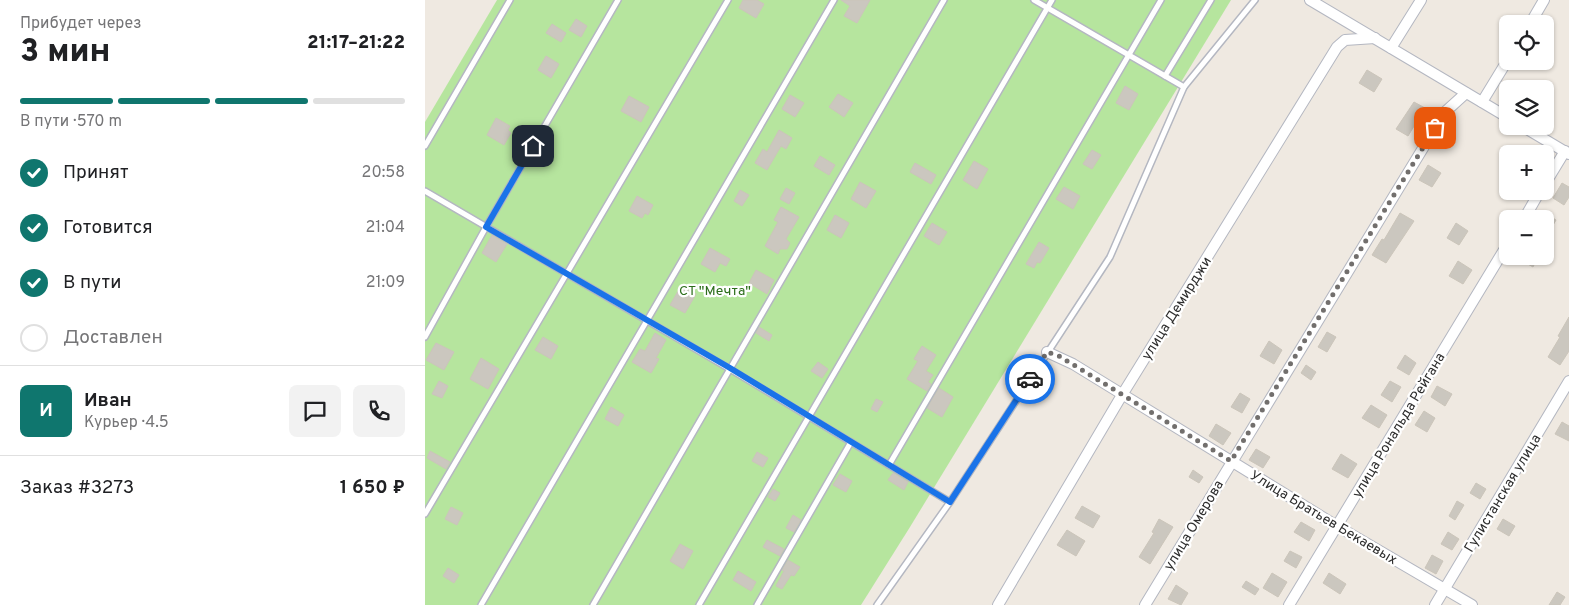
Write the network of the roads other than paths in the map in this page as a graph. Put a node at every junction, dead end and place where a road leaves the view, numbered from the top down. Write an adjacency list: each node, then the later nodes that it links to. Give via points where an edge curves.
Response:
1 (510, 0): 26 (lane)
2 (618, 0): 30 (lane)
3 (728, 0): 32 (lane)
4 (834, 0): 33 (lane)
5 (944, 0): 36 (lane)
6 (1034, 0): 14 (lane)
7 (1052, 0): 14 (lane)
8 (1161, 0): 18 (lane)
9 (1211, 0): 20 (lane)
10 (1255, 0): 21 (lane)
11 (1310, 0): 16 (street)
12 (1421, 0): 17 (street)
13 (1544, 0): 15 (street)
14 (1048, 8): 18 (lane); 39 (lane)
15 (1535, 15)
16 (1375, 38): 17 (street); 38 (street, улица Демирджи, via 1345,40 1337,46)
17 (1391, 48): 22 (street)
18 (1129, 56): 20 (lane); 42 (lane)
19 (1502, 70): 23 (street)
20 (1165, 76): 21 (lane)
21 (1184, 87): 35 (lane, via 1110,256)
22 (1466, 93): 23 (street); 41 (street, улица Омерова, via 1445,112)
23 (1482, 102): 24 (street)
24 (1499, 112)
25 (1537, 135): 27 (street)
26 (425, 146)
27 (1567, 153): 28 (street)
28 (1554, 171)
29 (425, 191): 30 (lane)
30 (486, 227): 32 (lane); 34 (lane)
31 (1499, 258): 45 (street, улица Рональда Рейгана)
32 (566, 273): 33 (lane); 44 (lane)
33 (647, 320): 36 (lane); 47 (lane)
34 (425, 337)
35 (1047, 352): 38 (street, Улица Братьев Бекаевых, via 1073,364); 43 (lane)
36 (730, 368): 39 (lane); 48 (lane)
37 (1569, 381): 46 (street, Гулистанская улица)
38 (1122, 395): 41 (street, Улица Братьев Бекаевых); 52 (street, улица Демирджи)
39 (810, 417): 40 (lane); 49 (lane)
40 (851, 442): 42 (lane); 50 (lane)
41 (1231, 461): 45 (street, Улица Братьев Бекаевых); 53 (street, улица Омерова)
42 (889, 465): 43 (lane)
43 (950, 502): 51 (lane)
44 (425, 514)
45 (1337, 526): 46 (street, Улица Братьев Бекаевых); 54 (street, улица Рональда Рейгана)
46 (1445, 589): 55 (street, Гулистанская улица); 56 (street, Улица Братьев Бекаевых)
47 (481, 605)
48 (593, 605)
49 (699, 605)
50 (757, 605)
51 (877, 605)
52 (998, 605)
53 (1145, 605)
54 (1289, 605)
55 (1435, 605)
56 (1473, 605)

